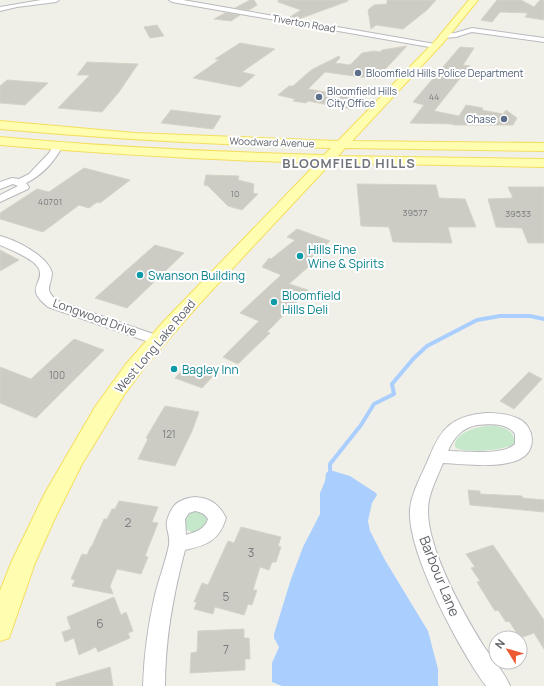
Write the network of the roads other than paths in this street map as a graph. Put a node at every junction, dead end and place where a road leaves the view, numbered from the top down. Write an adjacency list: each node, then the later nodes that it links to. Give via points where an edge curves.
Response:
1 (56, 0): 4 (street)
2 (172, 0): 9 (street, Tiverton Road)
3 (474, 0): 5 (main road, West Long Lake Road)
4 (0, 9)
5 (457, 21): 6 (street, via 465,23); 7 (main road, West Long Lake Road)
6 (472, 30): 7 (street); 8 (street)
7 (444, 36): 9 (main road, West Long Lake Road)
8 (544, 40)
9 (435, 46): 13 (main road, West Long Lake Road)
10 (0, 125): 11 (main road, Woodward Avenue)
11 (78, 132): 13 (main road, Woodward Avenue, via 172,139); 14 (main road, via 66,134 56,140)
12 (0, 141): 14 (main road, Woodward Avenue)
13 (343, 144): 15 (main road, Woodward Avenue); 17 (main road, West Long Lake Road)
14 (57, 147): 17 (main road, Woodward Avenue); 20 (street, via 39,171)
15 (544, 147)
16 (544, 158): 18 (main road, via 441,157)
17 (327, 159): 18 (main road, Woodward Avenue); 24 (main road, West Long Lake Road)
18 (415, 161): 19 (main road, Woodward Avenue)
19 (544, 164)
20 (20, 182): 21 (street, via 12,181); 22 (street, via 24,186 21,189)
21 (0, 186)
22 (0, 199)
23 (0, 240): 24 (street, Longwood Drive, via 44,266 46,274 42,282 42,291 53,304)
24 (157, 340): 27 (main road, West Long Lake Road, via 112,398 65,476 28,550)
25 (437, 457): 25 (street, Barbour Lane, via 512,455 523,446 524,438 517,425 509,421 481,419 463,424 448,434); 29 (street, Barbour Lane, via 426,482 419,511 425,545 452,609 475,651)
26 (178, 544): 28 (street, via 165,592)
27 (1, 622)
28 (154, 686)
29 (499, 686)

